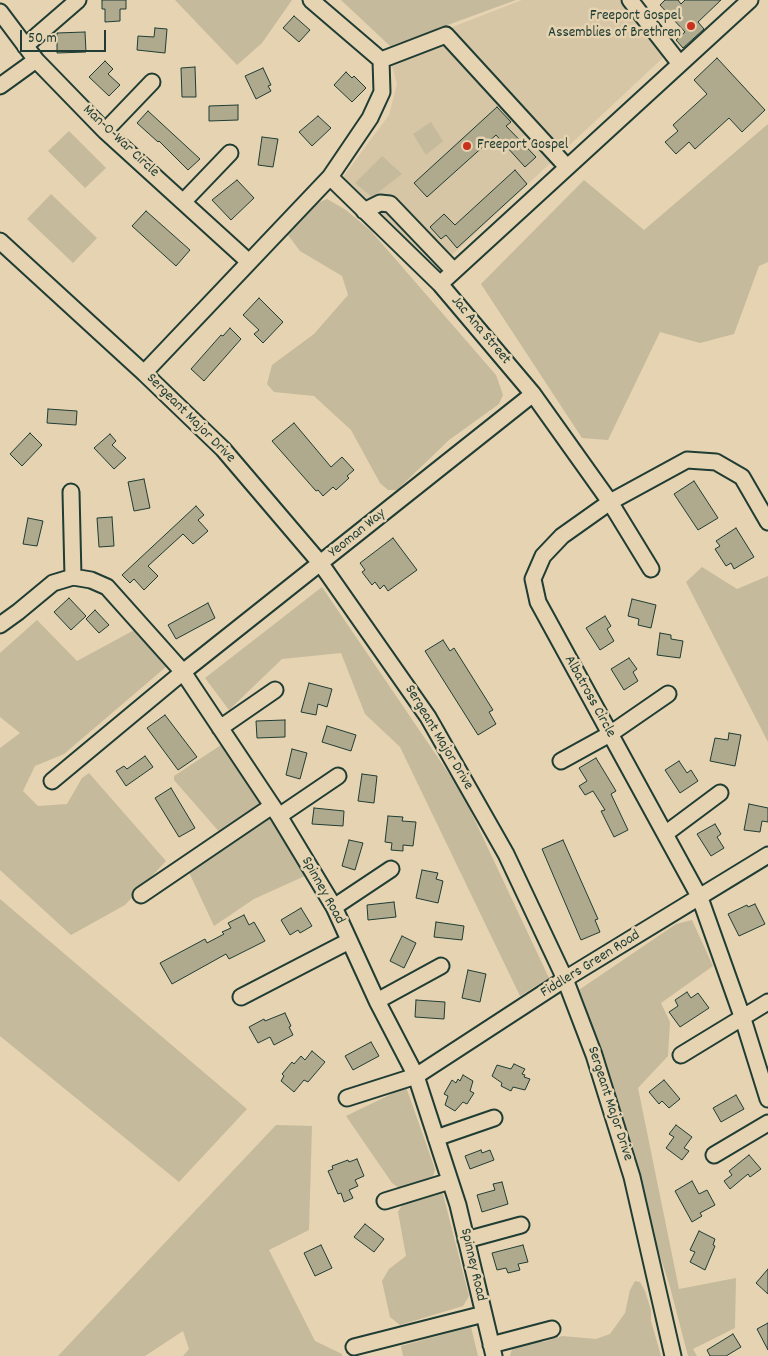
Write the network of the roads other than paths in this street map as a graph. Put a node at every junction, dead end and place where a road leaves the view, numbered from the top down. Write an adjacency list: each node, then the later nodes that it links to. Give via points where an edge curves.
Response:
1 (78, 0): 6 (street)
2 (311, 0): 8 (street)
3 (630, 0): 9 (street)
4 (750, 0): 9 (street)
5 (0, 12): 6 (street, Man-O-War Circle)
6 (25, 46): 7 (street, Man-O-War Circle)
7 (36, 60): 11 (street); 12 (street, Man-O-War Circle)
8 (381, 60): 14 (street, via 446,35); 15 (street, via 382,92 370,118)
9 (680, 64): 14 (street)
10 (152, 82): 12 (street)
11 (0, 86)
12 (105, 131): 16 (street, Man-O-War Circle)
13 (230, 153): 16 (street)
14 (567, 167): 20 (street)
15 (330, 177): 17 (street, Jac Ana Street); 19 (street)
16 (184, 201): 19 (street, Man-O-War Circle)
17 (364, 211): 20 (street, via 380,203 390,204); 21 (street, Jac Ana Street)
18 (0, 241): 22 (street, Sergeant Major Drive)
19 (249, 262): 22 (street)
20 (454, 271): 21 (street)
21 (440, 284): 23 (street, Jac Ana Street)
22 (144, 373): 27 (street, Sergeant Major Drive, via 223,449)
23 (533, 394): 25 (street, Jac Ana Street); 27 (street, Yeoman Way)
24 (71, 492): 29 (street)
25 (610, 502): 26 (street, Albatross Circle, via 687,460 716,462 742,477); 28 (street, Jac Ana Street); 35 (street, Albatross Circle, via 562,536 543,556 533,579 538,602)
26 (768, 522)
27 (321, 564): 31 (street, Yeoman Way); 49 (street, Sergeant Major Drive, via 428,717 506,854)
28 (651, 569)
29 (73, 578): 30 (street, Spinney Road, via 53,583); 31 (street, Spinney Road, via 92,580 107,587)
30 (0, 625)
31 (183, 672): 34 (street, Spinney Road); 38 (street, Yeoman Way)
32 (275, 690): 34 (street)
33 (668, 694): 35 (street)
34 (220, 728): 40 (street, Spinney Road)
35 (610, 734): 36 (street); 41 (street, Albatross Circle)
36 (560, 761)
37 (338, 776): 40 (street)
38 (52, 780)
39 (720, 793): 41 (street)
40 (276, 811): 44 (street); 46 (street, Spinney Road)
41 (665, 834): 45 (street, Albatross Circle)
42 (768, 855): 45 (street, Fiddlers Green Road)
43 (391, 869): 46 (street)
44 (141, 895)
45 (700, 898): 49 (street, Fiddlers Green Road); 53 (street, Albatross Circle)
46 (334, 907): 47 (street, Spinney Road)
47 (349, 941): 50 (street); 51 (street, Spinney Road)
48 (442, 966): 51 (street)
49 (566, 979): 55 (street, Fiddlers Green Road); 70 (street, Sergeant Major Drive, via 594,1055 632,1177)
50 (241, 997)
51 (377, 1001): 55 (street, Spinney Road)
52 (768, 1002): 53 (street)
53 (743, 1019): 54 (street); 57 (street, Albatross Circle)
54 (681, 1055)
55 (416, 1076): 56 (street, Fiddlers Green Road); 60 (street, Spinney Road)
56 (347, 1098)
57 (768, 1099)
58 (494, 1118): 60 (street)
59 (768, 1123): 61 (street)
60 (436, 1138): 62 (street, Spinney Road)
61 (714, 1155)
62 (450, 1181): 63 (street); 65 (street, Spinney Road)
63 (385, 1201)
64 (521, 1225): 65 (street)
65 (466, 1240): 66 (street, Spinney Road)
66 (484, 1314): 68 (street); 69 (street, Spinney Road)
67 (552, 1329): 69 (street)
68 (354, 1347)
69 (492, 1351)
70 (673, 1356)

